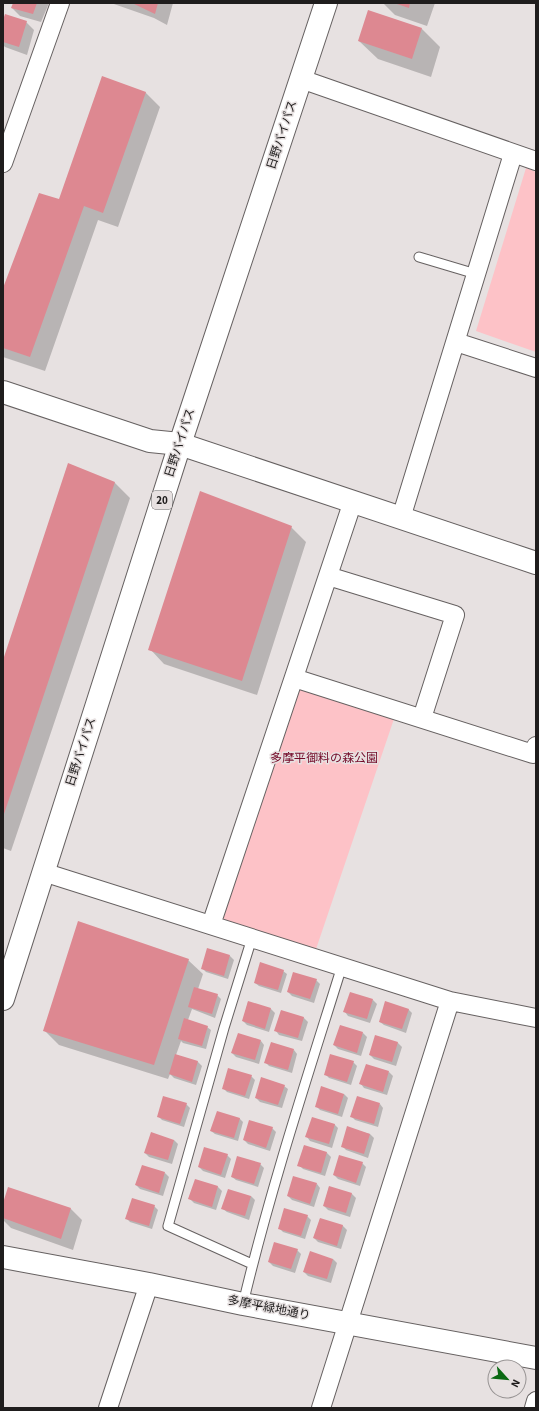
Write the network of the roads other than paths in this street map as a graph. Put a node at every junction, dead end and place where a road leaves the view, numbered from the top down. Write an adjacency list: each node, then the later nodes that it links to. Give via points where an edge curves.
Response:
1 (60, 3): 6 (street)
2 (326, 3): 3 (main road, 日野バイパス / 20)
3 (301, 79): 4 (street); 12 (main road, 日野バイパス / 20)
4 (513, 154): 5 (street); 8 (street)
5 (536, 161)
6 (3, 162)
7 (419, 257): 8 (lane)
8 (476, 274): 9 (street)
9 (456, 342): 10 (street); 14 (street)
10 (536, 368)
11 (3, 392): 12 (main road, via 150,441)
12 (180, 444): 13 (main road); 20 (main road, 日野バイパス / 20)
13 (353, 501): 14 (main road); 16 (street)
14 (401, 518): 15 (main road)
15 (536, 563)
16 (328, 576): 17 (street); 18 (street, via 455,615)
17 (294, 678): 18 (street); 21 (street)
18 (422, 718): 19 (street, via 533,754)
19 (536, 746)
20 (43, 872): 21 (street); 24 (main road, 日野バイパス / 20)
21 (211, 925): 22 (street)
22 (252, 938): 23 (street); 28 (lane, via 168,1226)
23 (342, 966): 25 (street); 28 (lane, via 289,1132)
24 (3, 999)
25 (450, 1001): 26 (street); 31 (street)
26 (536, 1018)
27 (3, 1257): 29 (main road, 多摩平緑地通り)
28 (252, 1264): 30 (lane)
29 (149, 1284): 30 (main road, 多摩平緑地通り); 34 (street)
30 (243, 1304): 31 (main road, 多摩平緑地通り)
31 (348, 1323): 32 (main road, 多摩平緑地通り); 35 (street)
32 (536, 1358)
33 (536, 1401): 36 (street)
34 (108, 1408)
35 (320, 1408)
36 (534, 1408)

